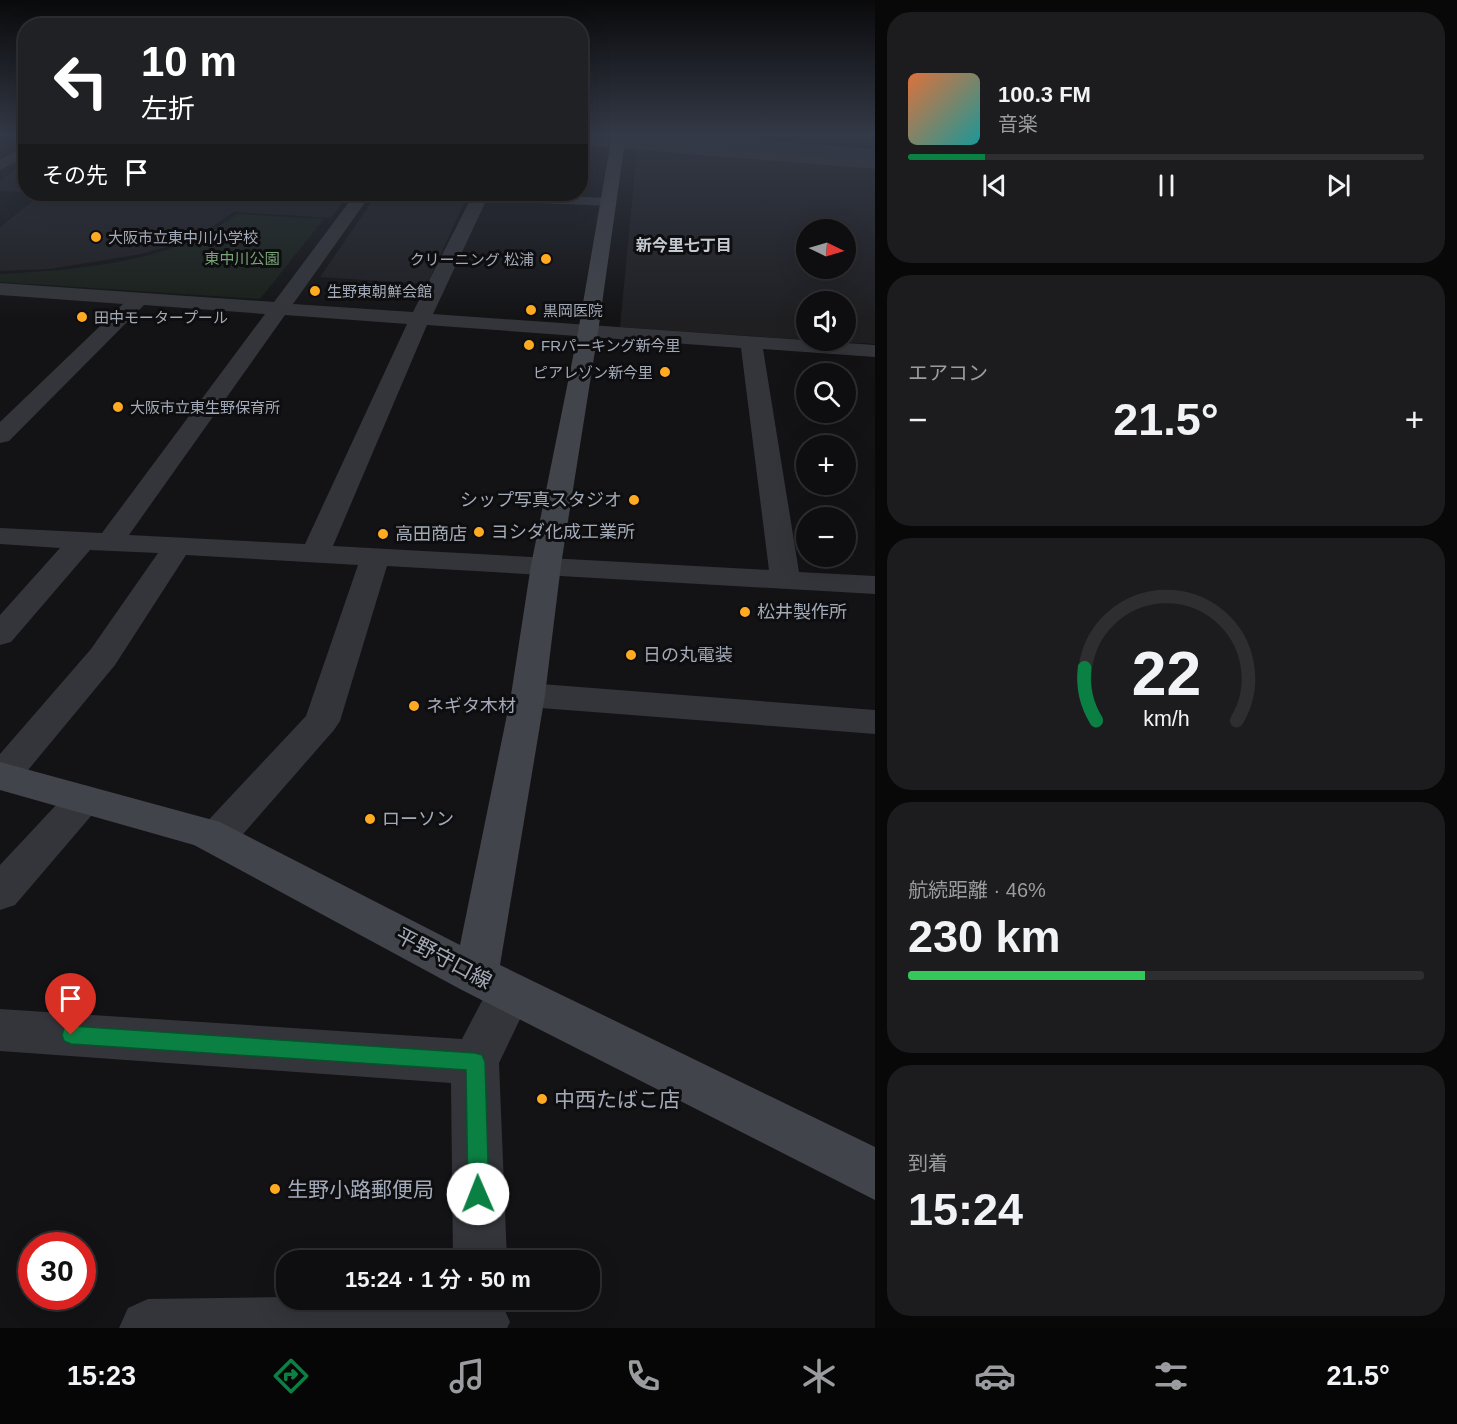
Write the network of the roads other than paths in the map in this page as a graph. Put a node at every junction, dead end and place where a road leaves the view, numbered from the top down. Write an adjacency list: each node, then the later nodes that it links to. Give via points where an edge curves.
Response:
1 (607, 196): 5 (street)
2 (358, 201): 8 (street)
3 (477, 201): 9 (street)
4 (588, 201): 5 (street)
5 (606, 202): 10 (street)
6 (2, 291): 7 (street)
7 (139, 299): 8 (street); 13 (street)
8 (280, 309): 9 (street); 15 (street)
9 (420, 320): 10 (street); 17 (street)
10 (588, 332): 11 (street); 19 (street)
11 (751, 343): 12 (street); 20 (street)
12 (875, 351)
13 (0, 436)
14 (0, 536): 15 (street)
15 (97, 541): 16 (street); 22 (street)
16 (178, 546): 17 (street); 25 (street, via 104,657)
17 (315, 554): 18 (street)
18 (375, 557): 19 (street); 27 (street, via 322,721)
19 (546, 565): 20 (street); 23 (street)
20 (785, 579): 21 (street)
21 (875, 585)
22 (0, 635)
23 (528, 695): 24 (street); 29 (street)
24 (875, 722)
25 (0, 776): 26 (street, 平野守口線)
26 (84, 799): 27 (street, 平野守口線); 28 (street)
27 (216, 838): 29 (street, 平野守口線)
28 (0, 893)
29 (493, 984): 31 (street); 32 (street, 平野守口線)
30 (0, 1030): 31 (street)
31 (475, 1062): 33 (street)
32 (875, 1174)
33 (480, 1250)
34 (482, 1316): 35 (street)
35 (148, 1328)

